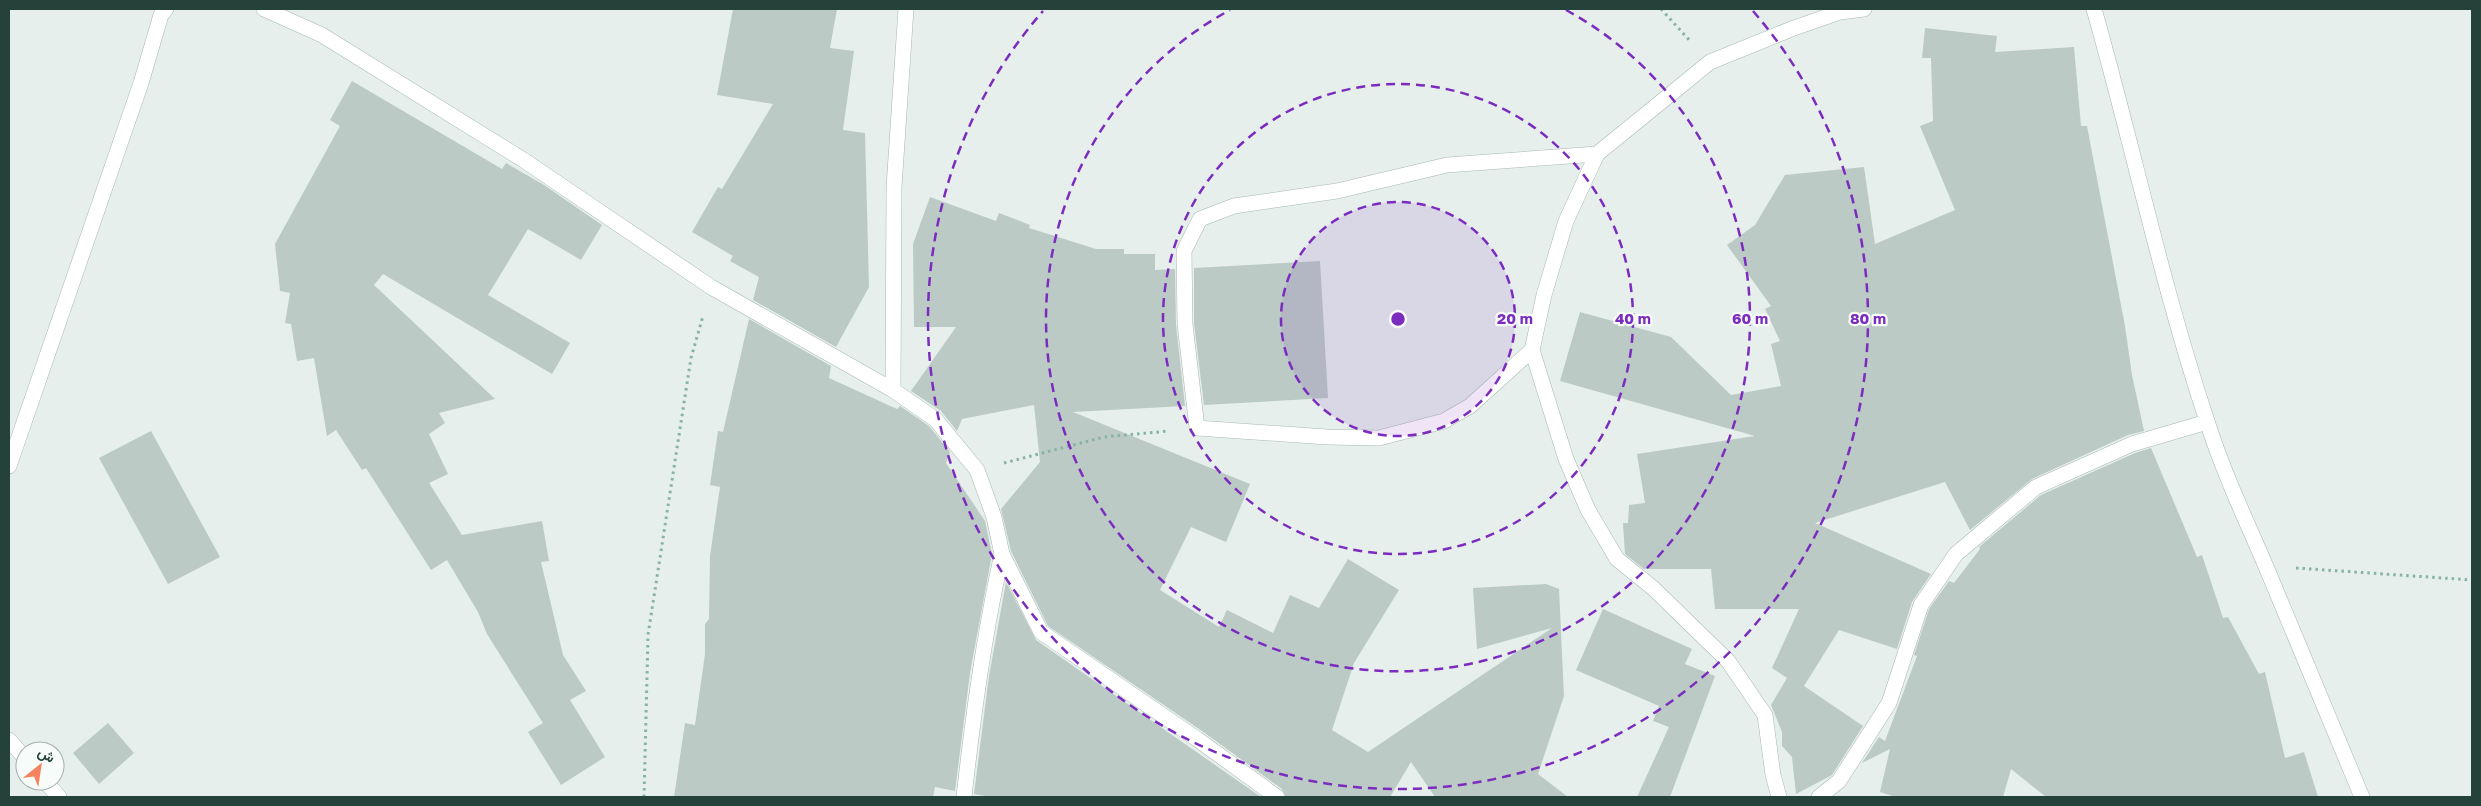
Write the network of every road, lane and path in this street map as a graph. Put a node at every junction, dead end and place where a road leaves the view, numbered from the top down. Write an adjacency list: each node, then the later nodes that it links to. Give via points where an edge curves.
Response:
1 (166, 9): 14 (street, via 161,15 141,83)
2 (264, 9): 9 (street, via 322,36 522,159)
3 (906, 9): 11 (street, via 894,187)
4 (1661, 9): 7 (path)
5 (1864, 9): 7 (street, via 1840,12)
6 (2094, 9): 12 (street, via 2164,278)
7 (1710, 62): 8 (street)
8 (1597, 154): 10 (street, via 1566,221); 13 (street, via 1447,165 1337,191 1234,206 1200,219 1184,251 1185,324)
9 (712, 287): 11 (street); 19 (path, via 691,358 648,635)
10 (1532, 350): 13 (street, via 1470,406 1444,421 1379,438); 22 (street, via 1566,459 1588,510 1617,559 1653,588 1728,661 1765,715)
11 (893, 390): 15 (street, via 935,419)
12 (2207, 422): 17 (street, via 2232,492); 23 (street, via 2132,444 2036,487 1956,554 1921,605 1889,703 1839,781)
13 (1197, 428): 15 (path, via 1104,437)
14 (9, 466)
15 (977, 470): 16 (street, via 994,517)
16 (1002, 554): 20 (street, via 972,716); 21 (street, via 1040,632)
17 (2265, 565): 18 (path); 24 (street)
18 (2472, 580)
19 (644, 797)
20 (964, 797)
21 (1277, 797)
22 (1779, 797)
23 (1819, 797)
24 (2362, 797)

